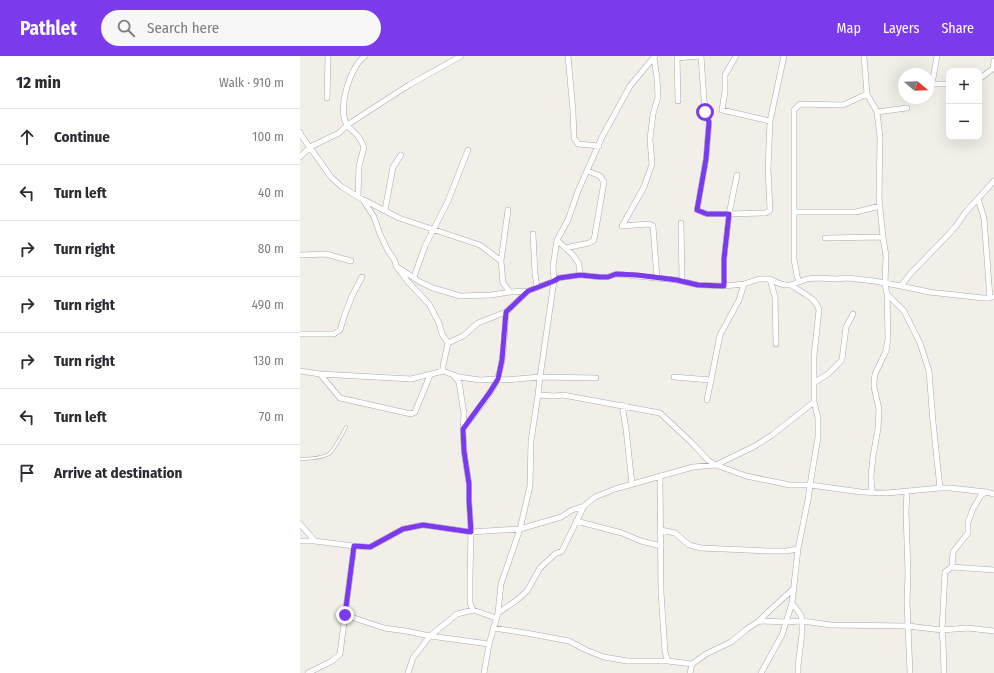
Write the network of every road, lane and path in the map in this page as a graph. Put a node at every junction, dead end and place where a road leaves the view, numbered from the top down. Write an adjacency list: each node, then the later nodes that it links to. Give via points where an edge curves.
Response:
1 (328, 56): 17 (street)
2 (365, 56): 22 (street, via 355,68 347,86 343,102)
3 (461, 56): 22 (street, via 414,81)
4 (568, 56): 24 (street, via 574,138 578,144)
5 (700, 56): 11 (street); 38 (street, via 705,112 709,122 706,159 697,210 707,214)
6 (736, 56): 21 (street, via 725,75 722,110)
7 (784, 56): 21 (street)
8 (864, 56): 16 (street)
9 (937, 56): 15 (street, via 932,84)
10 (655, 57): 24 (street, via 630,86); 53 (street, via 658,98 650,139 652,164 644,187 622,226 653,226)
11 (677, 57): 18 (street)
12 (994, 61): 13 (street)
13 (994, 68): 14 (street)
14 (982, 77)
15 (946, 84)
16 (867, 94): 20 (street); 37 (street, via 844,105 800,104 794,110)
17 (327, 98)
18 (678, 101)
19 (907, 108): 20 (street)
20 (877, 112): 34 (street, via 880,137)
21 (770, 121): 38 (street, via 770,210 766,213)
22 (347, 124): 25 (street, via 338,133); 32 (street, via 358,135 364,147 359,166)
23 (300, 132): 25 (street)
24 (599, 146): 29 (street)
25 (310, 147): 28 (street); 32 (street, via 331,177)
26 (468, 150): 40 (street, via 448,201)
27 (401, 155): 35 (street, via 393,167)
28 (300, 157)
29 (588, 171): 44 (street); 45 (street, via 600,176 604,182 594,240)
30 (737, 175): 38 (street)
31 (994, 181): 33 (street)
32 (360, 198): 35 (street); 49 (street, via 374,217)
33 (978, 199): 62 (street); 67 (street, via 984,218)
34 (880, 206): 37 (street, via 856,212); 42 (street)
35 (384, 210): 40 (street, via 399,218)
36 (508, 210): 48 (street)
37 (794, 212): 57 (street, via 794,259)
38 (729, 214): 61 (street)
39 (681, 223): 55 (street)
40 (433, 229): 48 (street, via 480,245); 52 (street)
41 (532, 234): 63 (street)
42 (883, 237): 43 (street); 59 (street)
43 (825, 238)
44 (557, 240): 45 (street); 56 (street, via 553,266)
45 (565, 248): 50 (street, via 574,255 579,264)
46 (300, 255): 47 (street, via 326,254)
47 (351, 261)
48 (501, 261): 65 (street, via 503,284)
49 (396, 266): 52 (street); 71 (street, via 429,304)
50 (580, 275): 53 (street, via 608,277 616,274); 56 (street)
51 (362, 277): 70 (street, via 340,330 334,334)
52 (414, 277): 65 (street, via 433,288 460,296)
53 (657, 278): 55 (street)
54 (770, 279): 58 (street); 60 (street); 72 (street, via 775,297)
55 (682, 280): 61 (street, via 698,285)
56 (554, 281): 63 (street); 78 (street)
57 (799, 282): 59 (street, via 816,278 847,278); 60 (street)
58 (744, 284): 61 (street); 82 (street, via 739,300 720,335)
59 (886, 284): 62 (street); 66 (street)
60 (791, 285): 83 (street, via 812,298 819,310 814,356)
61 (724, 286)
62 (901, 286): 67 (street, via 970,297)
63 (537, 287): 64 (street)
64 (528, 291): 65 (street); 68 (street)
65 (510, 292)
66 (887, 294): 95 (street, via 904,311 920,342 929,371); 97 (street, via 888,338 886,351 874,382 878,428 873,456)
67 (992, 297)
68 (506, 312): 71 (street, via 478,322 463,336); 81 (street)
69 (853, 314): 83 (street, via 846,327 842,360 828,374)
70 (300, 334)
71 (448, 343): 74 (street)
72 (776, 344)
73 (300, 371): 75 (street)
74 (443, 371): 76 (street); 77 (street)
75 (320, 374): 76 (street, via 411,379); 76 (street, via 340,398 412,414)
76 (430, 375)
77 (453, 375): 81 (street, via 480,380); 89 (street, via 459,382 462,397)
78 (540, 377): 80 (street); 81 (street); 84 (street)
79 (674, 377): 82 (street)
80 (596, 378)
81 (498, 379): 89 (street)
82 (711, 380): 85 (street)
83 (815, 382): 86 (street)
84 (538, 395): 87 (street, via 563,395); 103 (street, via 531,441 530,486)
85 (707, 400)
86 (814, 402): 91 (street, via 761,442); 94 (street, via 818,418 818,437)
87 (622, 405): 91 (street, via 660,413); 93 (street)
88 (346, 427): 90 (lane, via 330,453)
89 (463, 429): 105 (street)
90 (300, 459)
91 (716, 465): 92 (street); 94 (street, via 746,476 790,485)
92 (660, 476): 93 (street); 104 (street)
93 (632, 484): 100 (street, via 594,497)
94 (810, 485): 97 (street); 110 (street)
95 (940, 488): 96 (street); 98 (street)
96 (907, 491): 97 (street); 121 (street)
97 (872, 492)
98 (986, 492): 99 (street); 111 (street, via 981,495 973,509 968,522 968,533 953,552)
99 (994, 494)
100 (584, 506): 101 (street); 103 (street)
101 (576, 521): 109 (street); 117 (street, via 562,551 540,568 527,591)
102 (300, 524): 107 (street)
103 (520, 529): 105 (street); 117 (street, via 501,584)
104 (661, 530): 109 (street); 110 (street, via 675,533 689,545 701,548 786,551)
105 (471, 532): 108 (street, via 423,525 403,529 370,547); 115 (street, via 470,603)
106 (300, 541): 107 (street)
107 (315, 541): 108 (street)
108 (354, 546): 116 (street)
109 (661, 546): 127 (street, via 663,634)
110 (798, 549): 113 (street)
111 (952, 566): 112 (street); 123 (street, via 945,572)
112 (994, 570)
113 (793, 589): 114 (street); 118 (street)
114 (792, 603): 119 (street); 120 (street, via 801,615)
115 (473, 610): 117 (street); 125 (street, via 457,614)
116 (345, 615): 125 (street, via 384,628); 129 (street, via 340,654)
117 (497, 616): 122 (street)
118 (759, 621): 119 (street); 128 (street, via 731,642)
119 (787, 622): 120 (street); 133 (street)
120 (802, 622): 121 (street); 134 (street)
121 (908, 626): 123 (street); 135 (street)
122 (493, 628): 126 (street); 127 (street, via 569,641 604,657 627,661)
123 (942, 630): 124 (street, via 968,628); 136 (street)
124 (994, 631)
125 (430, 636): 126 (street); 130 (street, via 414,658)
126 (490, 644): 131 (street)
127 (668, 661): 128 (street)
128 (692, 664): 132 (street)
129 (308, 673)
130 (408, 673)
131 (484, 673)
132 (690, 673)
133 (761, 673)
134 (798, 673)
135 (910, 673)
136 (944, 673)

